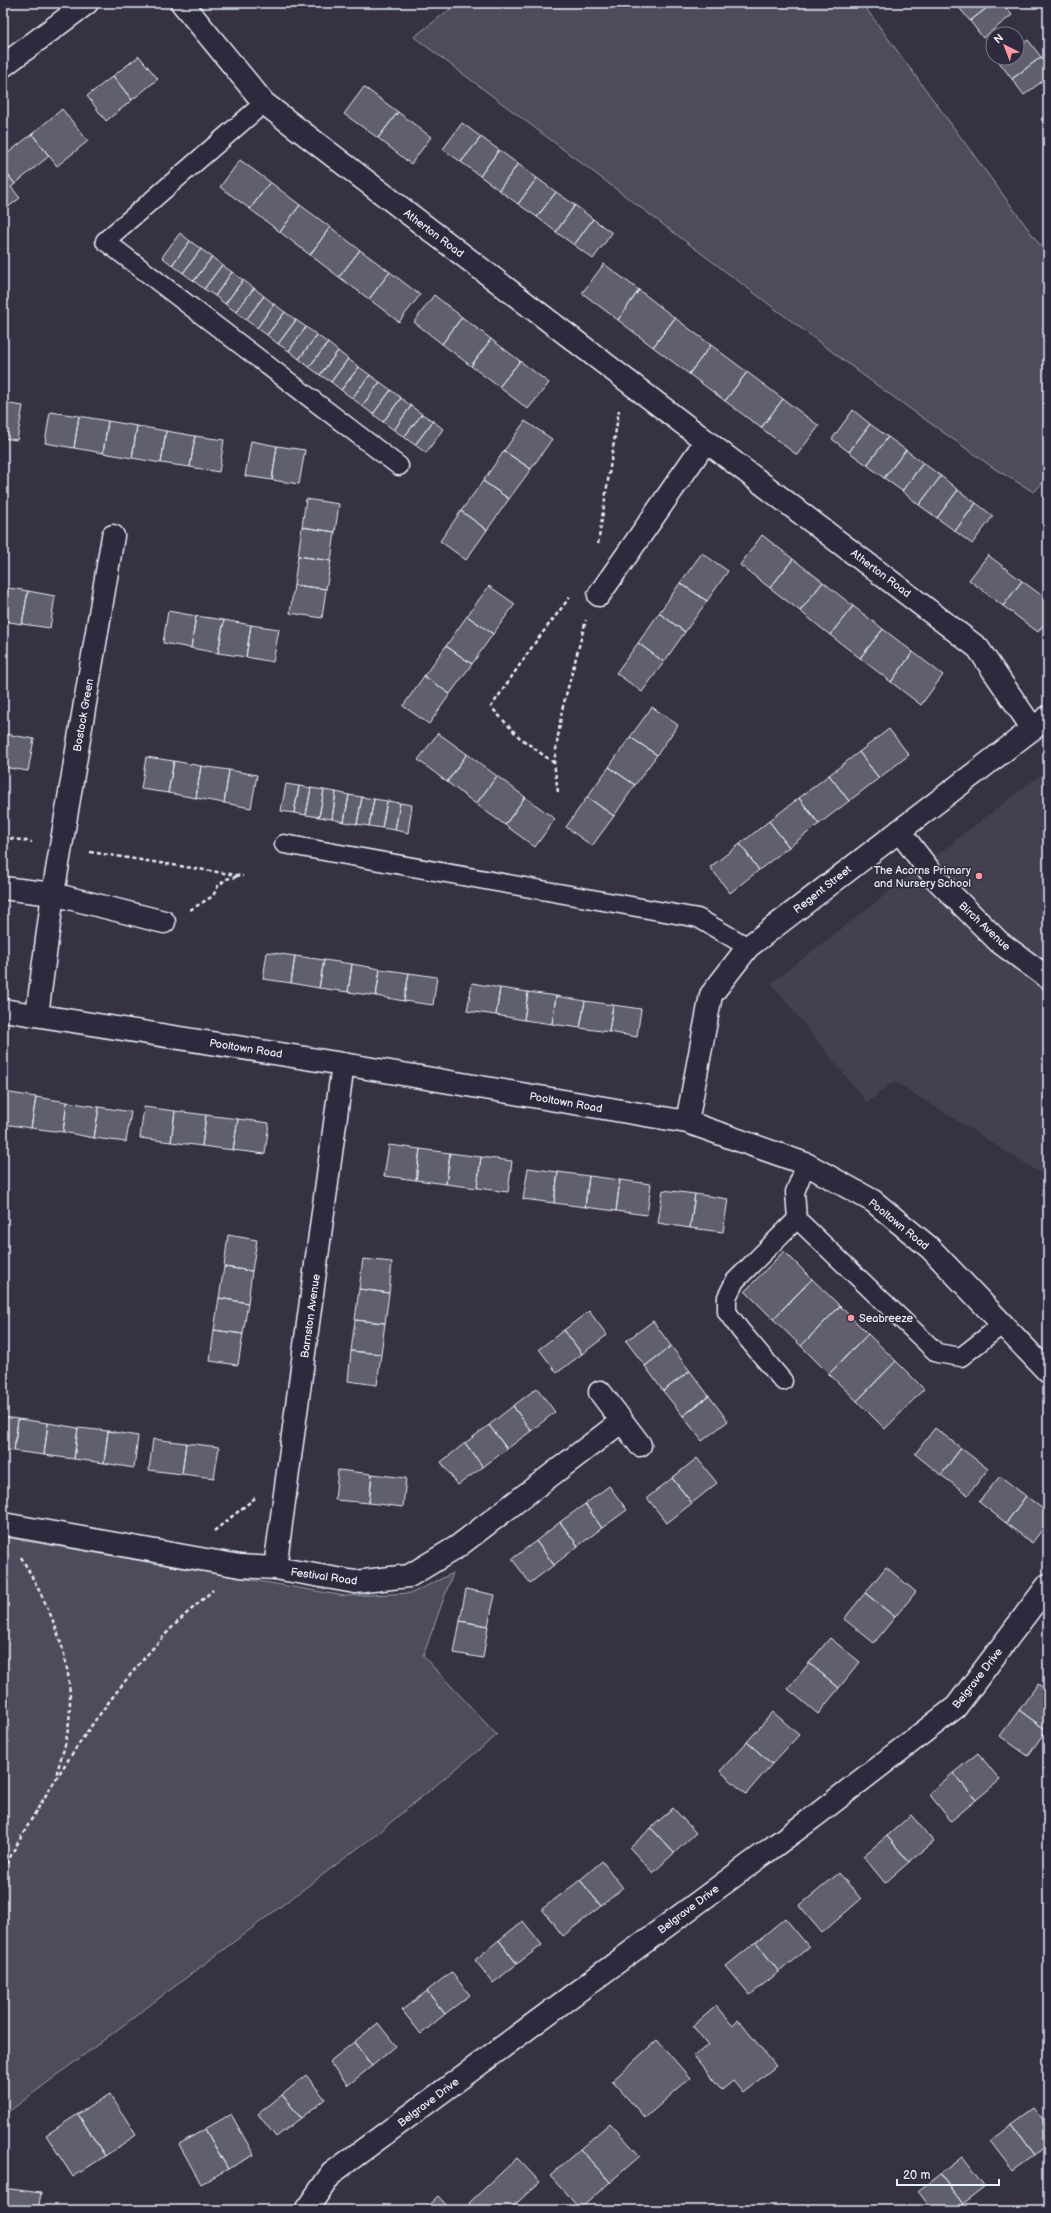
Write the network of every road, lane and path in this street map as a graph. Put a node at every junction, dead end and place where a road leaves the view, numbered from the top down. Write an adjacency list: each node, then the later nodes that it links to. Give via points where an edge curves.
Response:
1 (87, 3): 3 (street)
2 (182, 3): 4 (street, Atherton Road)
3 (3, 66)
4 (264, 103): 5 (street, Atherton Road); 7 (lane, via 105,241)
5 (624, 378): 6 (street, Atherton Road); 9 (path, via 598,548)
6 (706, 441): 9 (street); 12 (street, Atherton Road, via 978,648)
7 (399, 466)
8 (112, 536): 17 (street, Bostock Green)
9 (613, 575): 11 (street)
10 (572, 595): 13 (path, via 490,707 519,737)
11 (599, 595): 13 (path, via 586,617 562,710)
12 (1040, 723): 15 (street, Regent Street)
13 (554, 763): 14 (path)
14 (558, 792)
15 (899, 831): 21 (street, Regent Street); 22 (street, Birch Avenue, via 936,879 994,936)
16 (284, 844): 21 (lane, via 698,918)
17 (60, 847): 19 (street, Bostock Green); 20 (path, via 243,876 226,879 218,886 213,896 193,909)
18 (3, 888): 19 (street)
19 (53, 894): 20 (street); 24 (street, Bostock Green)
20 (164, 922)
21 (748, 947): 26 (street, Regent Street, via 711,995)
22 (1048, 978)
23 (3, 1010): 24 (street, Pooltown Road)
24 (36, 1015): 25 (street, Pooltown Road)
25 (344, 1064): 26 (street, Pooltown Road); 35 (street, Barnston Avenue)
26 (687, 1122): 27 (street, Pooltown Road)
27 (806, 1164): 28 (lane, via 795,1192); 29 (street, Pooltown Road, via 873,1201 930,1248)
28 (797, 1219): 29 (lane, via 937,1353 961,1357); 31 (lane, via 735,1281 727,1297 727,1312)
29 (1003, 1324): 30 (street, Pooltown Road)
30 (1048, 1372)
31 (782, 1381)
32 (600, 1392): 33 (street)
33 (622, 1420): 34 (street); 40 (street, Festival Road, via 457,1547 409,1576 355,1582)
34 (640, 1445)
35 (289, 1470): 38 (path); 40 (street, Barnston Avenue)
36 (3, 1524): 38 (street, Festival Road)
37 (20, 1555): 42 (path, via 50,1610 64,1648 69,1679 67,1734)
38 (184, 1556): 39 (street, Festival Road)
39 (240, 1566): 40 (street, Festival Road); 42 (path, via 164,1635 106,1706)
40 (276, 1568)
41 (1048, 1585): 44 (street, Belgrave Drive, via 956,1707 815,1816 332,2173)
42 (55, 1779): 43 (path)
43 (3, 1870)
44 (306, 2210)

